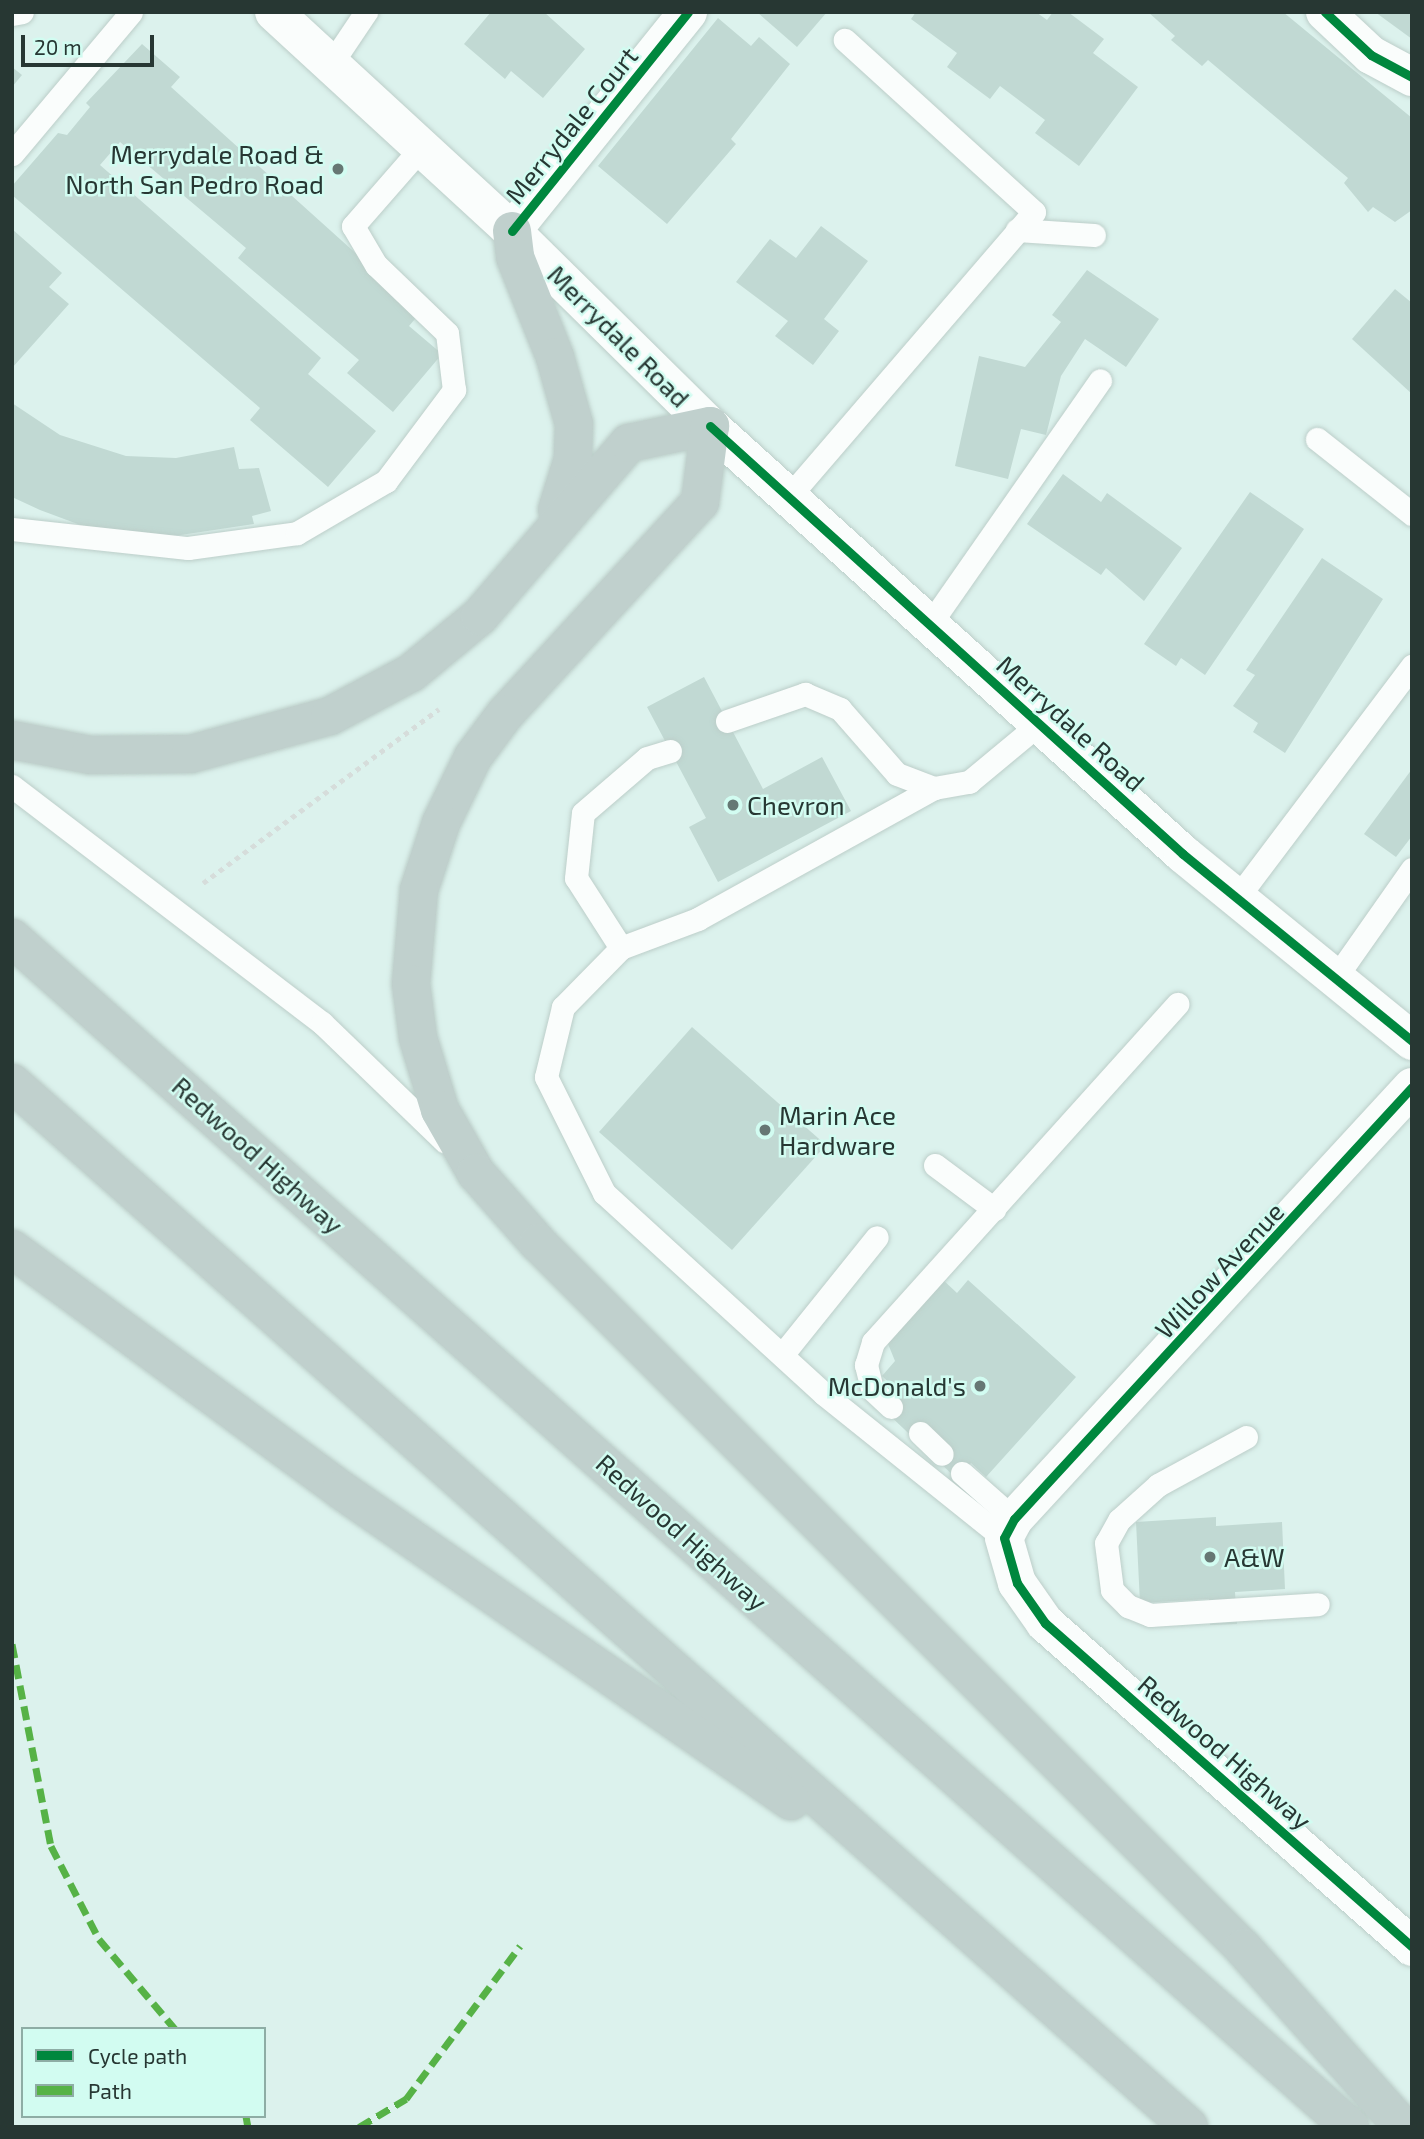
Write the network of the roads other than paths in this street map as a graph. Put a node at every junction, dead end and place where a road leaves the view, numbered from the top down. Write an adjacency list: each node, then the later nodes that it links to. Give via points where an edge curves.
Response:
1 (22, 12): 7 (lane)
2 (131, 12): 12 (lane)
3 (274, 12): 9 (street, Merrydale Road)
4 (366, 12): 9 (lane)
5 (688, 12): 14 (street, Merrydale Court)
6 (1325, 12): 10 (street, via 1371,55)
7 (12, 14)
8 (845, 40): 13 (lane, via 1034,212)
9 (331, 64): 11 (street, Merrydale Road)
10 (1412, 77)
11 (422, 147): 14 (street, Merrydale Road); 21 (lane, via 354,226 376,265 447,333 454,390 386,481 297,533 188,548)
12 (12, 154)
13 (1017, 230): 15 (lane); 19 (lane)
14 (512, 231): 17 (street, Merrydale Road); 22 (highway, via 515,257 564,382 574,444 561,501)
15 (1094, 235)
16 (1100, 380): 23 (lane)
17 (710, 426): 19 (street, Merrydale Road); 22 (highway, via 629,443); 41 (highway, via 700,502 487,736 441,823 419,890 411,984 424,1062 450,1130)
18 (1317, 439): 20 (lane)
19 (786, 500): 23 (street, Merrydale Road)
20 (1412, 514)
21 (12, 529)
22 (511, 583): 27 (highway, via 411,673 288,732 240,746 139,757)
23 (930, 624): 26 (street, Merrydale Road)
24 (1412, 666): 32 (lane)
25 (727, 721): 30 (lane, via 805,694 840,709 897,774)
26 (1040, 723): 30 (lane, via 969,782); 32 (street, Merrydale Road)
27 (12, 740)
28 (670, 751): 34 (lane, via 647,758 583,813 576,878)
29 (12, 786): 41 (lane, via 322,1023)
30 (934, 788): 34 (lane, via 698,919)
31 (1412, 869): 35 (lane)
32 (1237, 898): 35 (street, Merrydale Road)
33 (12, 938): 56 (highway, Redwood Highway)
34 (621, 948): 45 (lane, via 563,1007 546,1077 604,1193)
35 (1336, 977): 37 (street, Merrydale Road)
36 (1177, 1004): 42 (lane)
37 (1412, 1041)
38 (12, 1083): 53 (highway)
39 (1412, 1087): 51 (street, Willow Avenue)
40 (935, 1165): 42 (lane)
41 (505, 1208): 57 (highway, via 1243,1948)
42 (994, 1209): 46 (lane, via 873,1342 866,1365 872,1389)
43 (877, 1237): 45 (lane)
44 (12, 1249): 53 (highway, via 331,1483)
45 (782, 1355): 51 (lane)
46 (891, 1407)
47 (920, 1433): 49 (lane)
48 (1246, 1437): 52 (lane, via 1158,1485 1119,1520 1106,1543 1112,1590 1128,1606 1150,1615)
49 (942, 1454)
50 (962, 1473): 51 (lane)
51 (1009, 1528): 54 (street, Redwood Highway, via 1017,1584 1045,1623)
52 (1318, 1604)
53 (931, 1898): 55 (highway)
54 (1412, 1947)
55 (1189, 2127)
56 (1350, 2127)
57 (1403, 2127)

